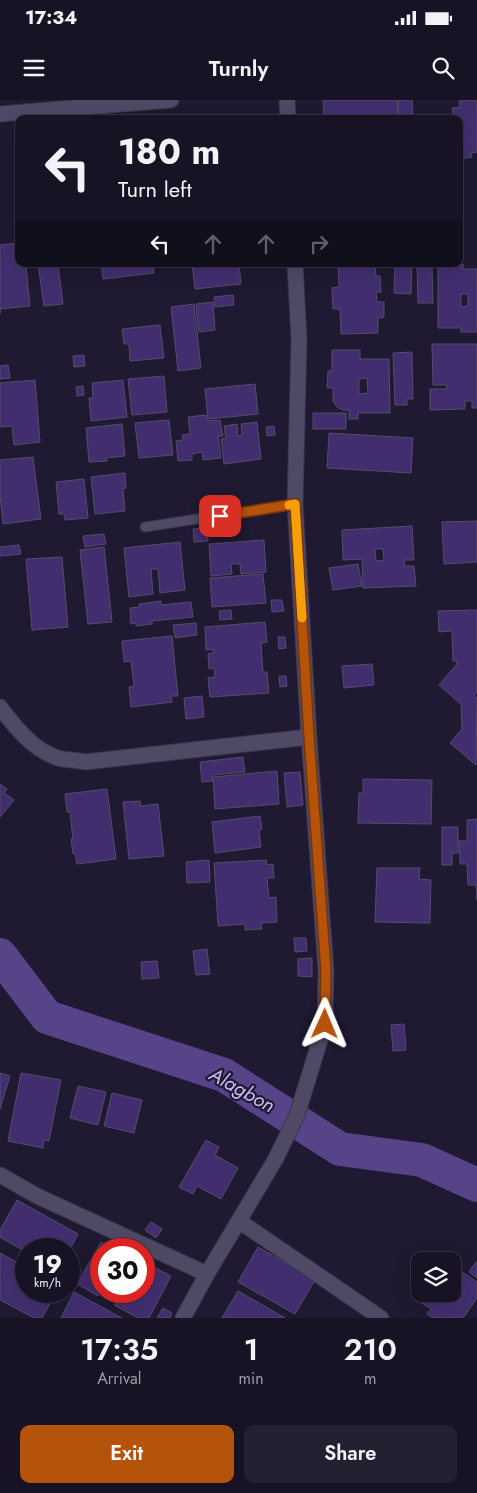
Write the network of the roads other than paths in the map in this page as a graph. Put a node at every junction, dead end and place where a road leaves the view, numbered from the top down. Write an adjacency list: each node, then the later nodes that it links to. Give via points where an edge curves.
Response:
1 (171, 100): 3 (street)
2 (287, 100): 4 (street)
3 (0, 114)
4 (288, 115)
5 (296, 267): 6 (street, via 299,339)
6 (295, 504): 7 (lane); 9 (street)
7 (145, 528)
8 (0, 707): 9 (street, via 14,726 37,747 57,758 85,762)
9 (309, 736): 11 (street, via 326,971 325,1024 297,1115)
10 (0, 1175): 12 (street, via 36,1196)
11 (239, 1221): 12 (street); 14 (street)
12 (207, 1274): 13 (street)
13 (183, 1318)
14 (381, 1318)

